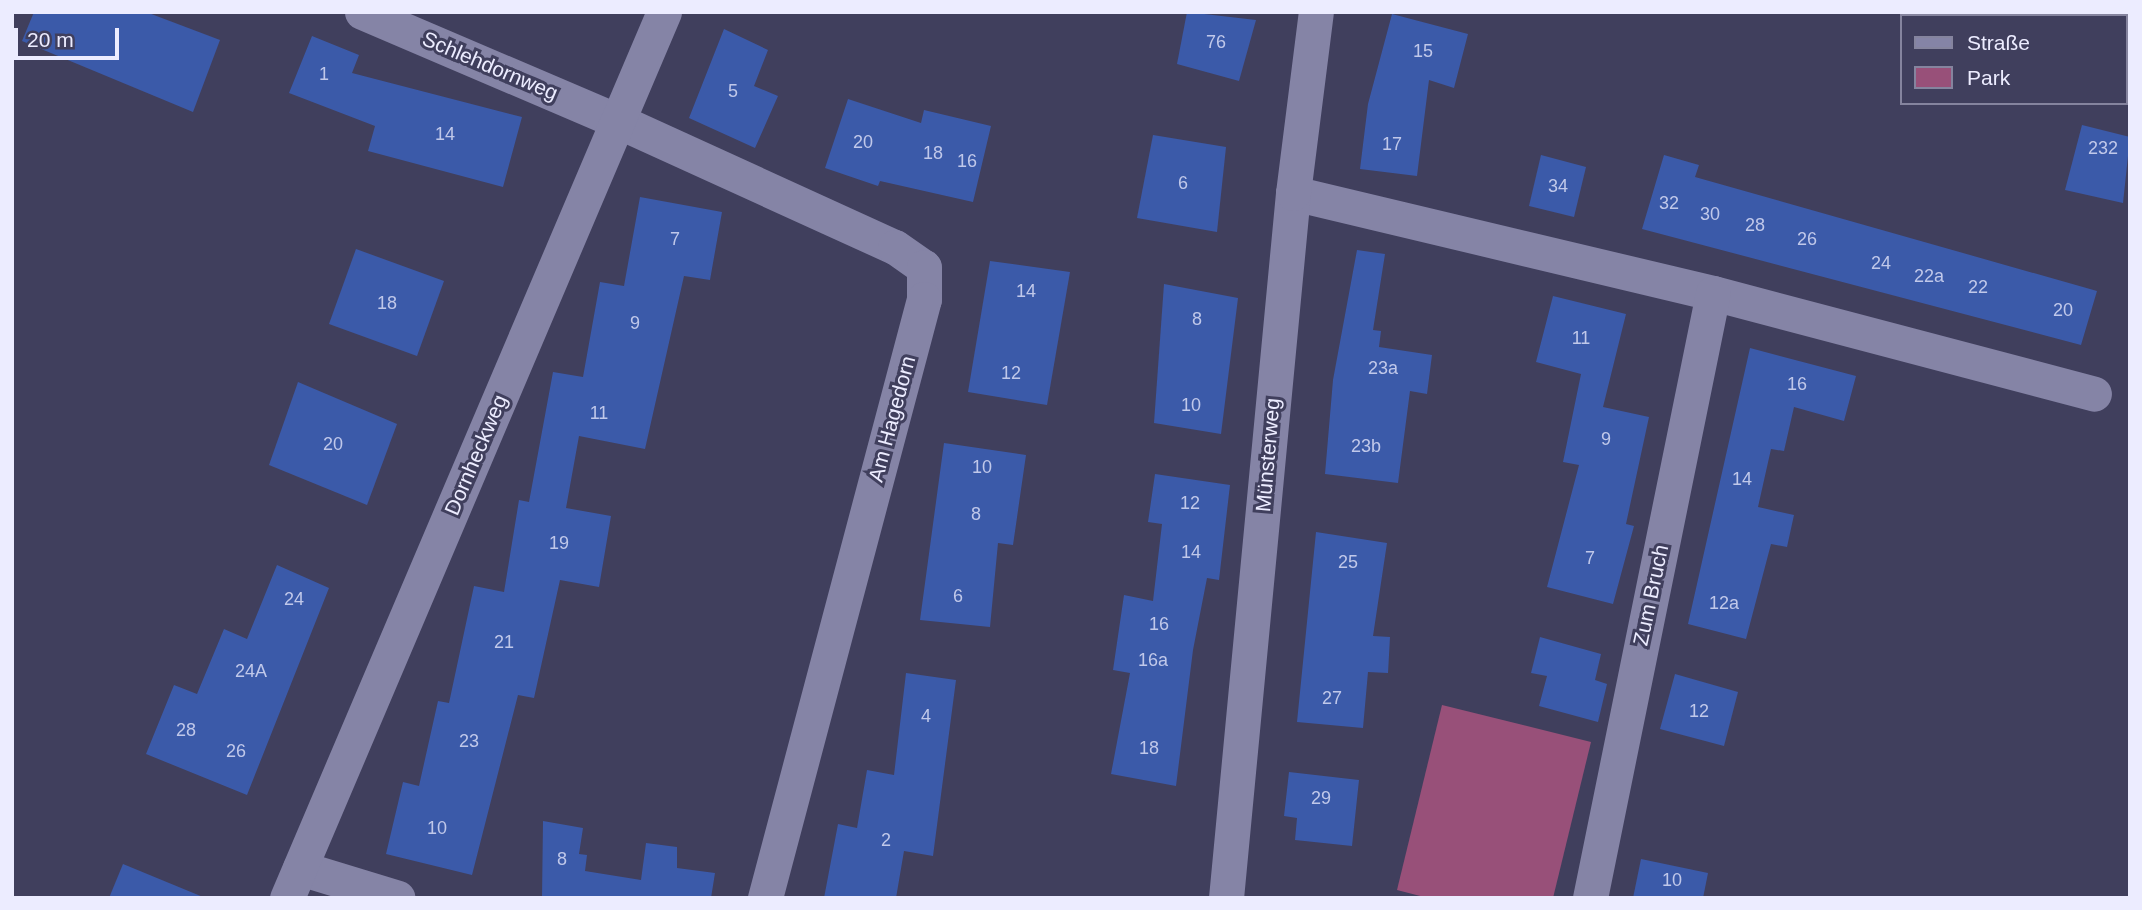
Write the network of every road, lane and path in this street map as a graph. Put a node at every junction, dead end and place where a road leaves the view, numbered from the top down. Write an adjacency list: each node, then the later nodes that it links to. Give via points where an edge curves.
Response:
1 (362, 12): 4 (street, Schlehdornweg)
2 (664, 12): 4 (street, Dornheckweg)
3 (1317, 12): 5 (street, Münsterweg)
4 (618, 121): 8 (street, Dornheckweg); 10 (street, Am Hagedorn, via 895,247 924,267 924,299)
5 (1293, 193): 6 (street); 11 (street, Münsterweg)
6 (1713, 293): 7 (street); 12 (street, Zum Bruch)
7 (2094, 394)
8 (294, 883): 9 (street)
9 (398, 898)
10 (765, 898)
11 (1226, 898)
12 (1590, 898)

